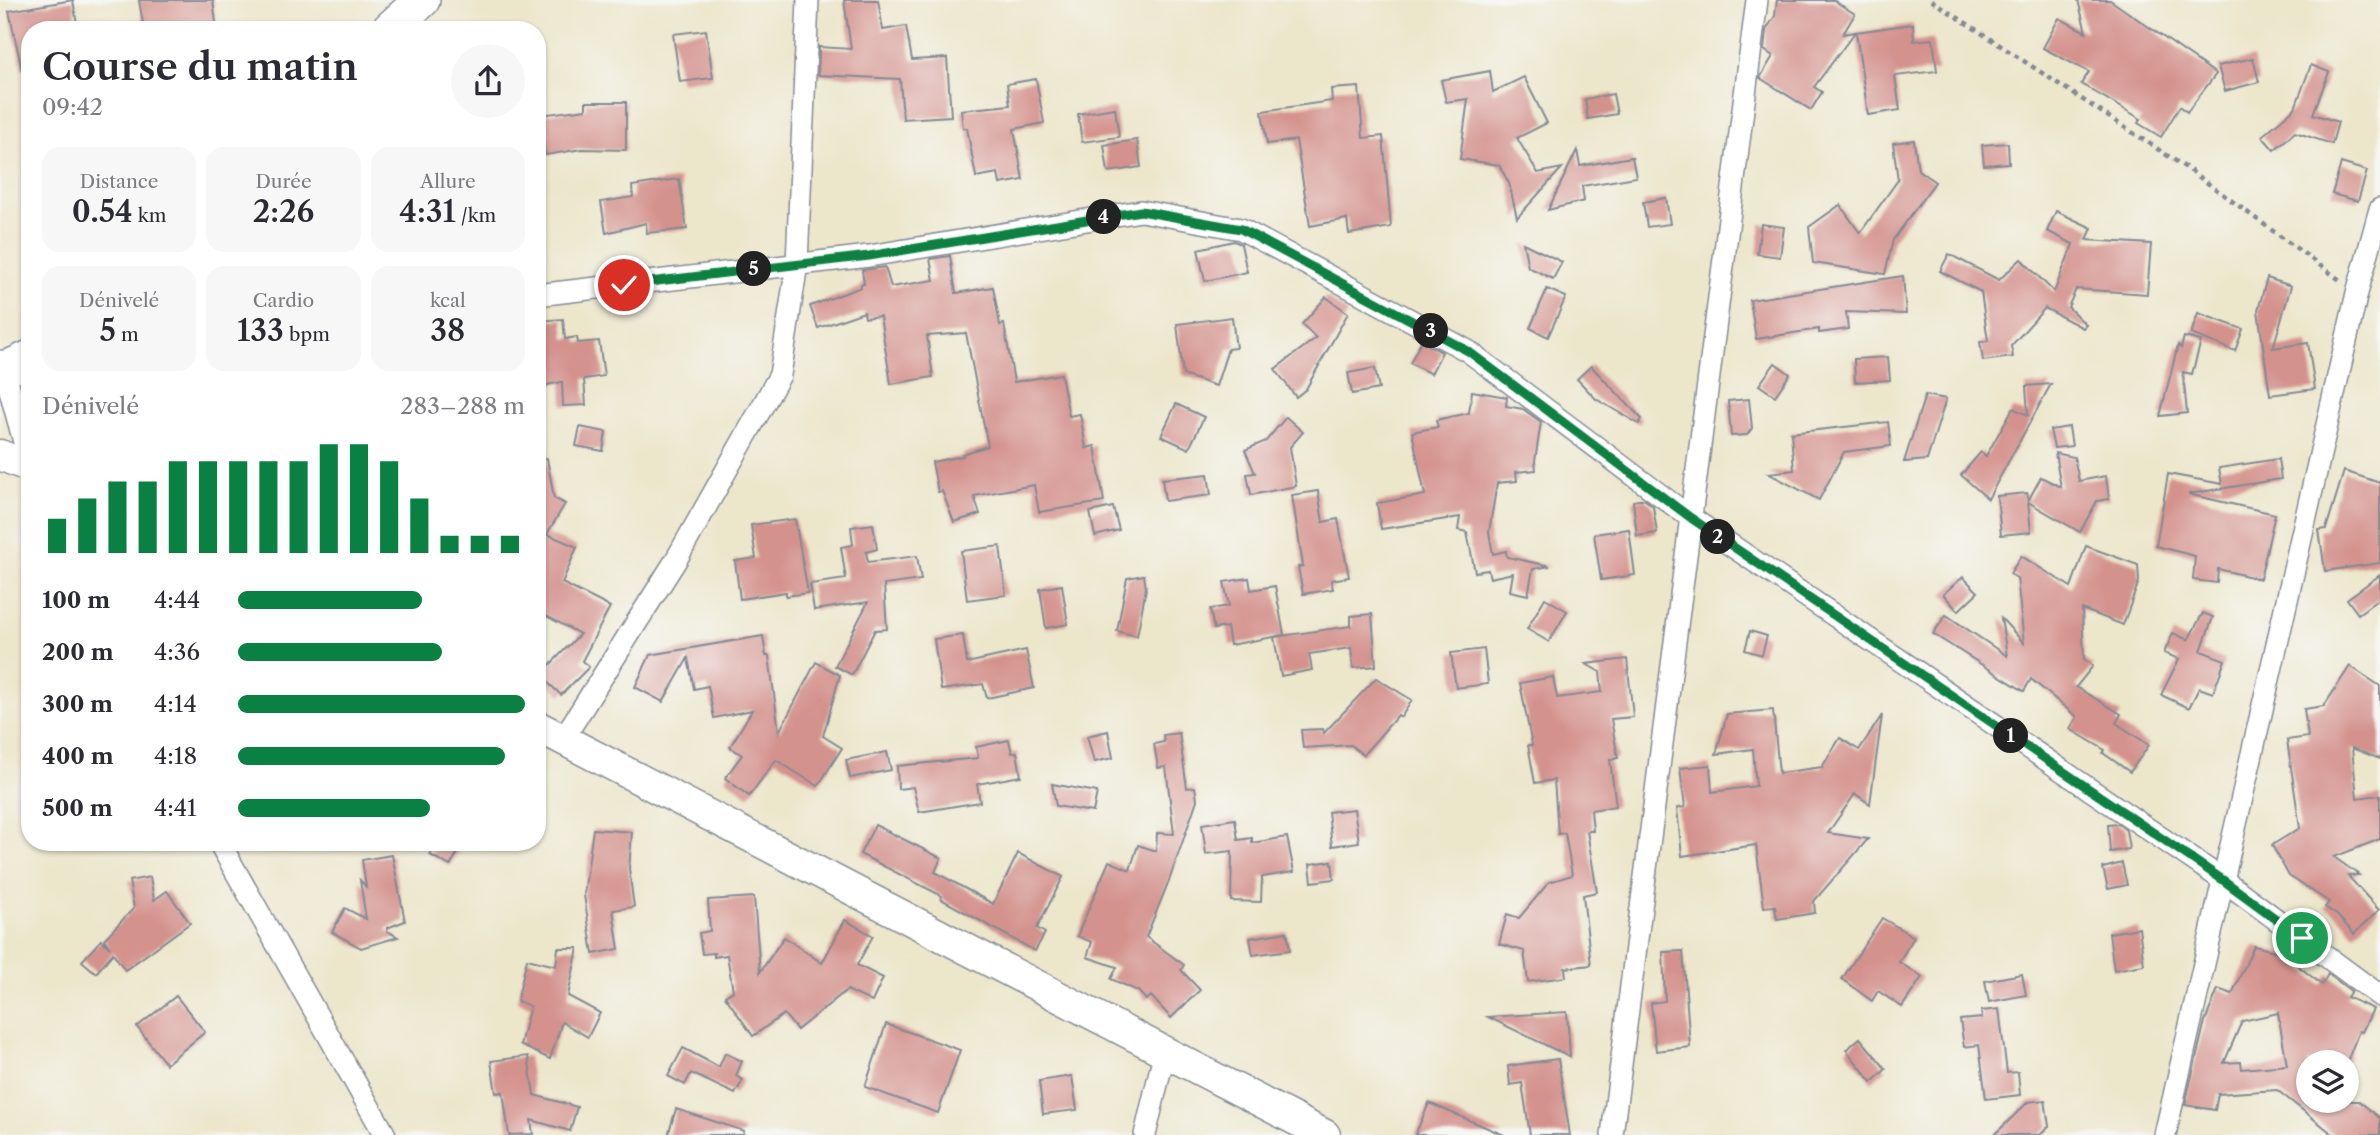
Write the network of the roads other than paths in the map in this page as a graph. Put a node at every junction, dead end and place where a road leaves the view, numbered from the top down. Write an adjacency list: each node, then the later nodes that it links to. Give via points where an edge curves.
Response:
1 (422, 0): 4 (highway)
2 (808, 0): 6 (street)
3 (1757, 0): 12 (street)
4 (399, 21)
5 (2380, 209): 15 (street)
6 (797, 264): 7 (street); 12 (street, via 1141,211 1241,229 1468,351); 13 (street, via 780,375 676,560)
7 (546, 294)
8 (16, 362): 9 (street)
9 (21, 399)
10 (0, 454): 11 (main road)
11 (21, 462)
12 (1691, 518): 15 (street); 21 (street)
13 (550, 733): 17 (main road)
14 (224, 851): 18 (street)
15 (2223, 880): 16 (street); 22 (street)
16 (2380, 996)
17 (1165, 1050): 19 (street); 20 (main road)
18 (385, 1135)
19 (1145, 1135)
20 (1325, 1135)
21 (1612, 1135)
22 (2165, 1135)

